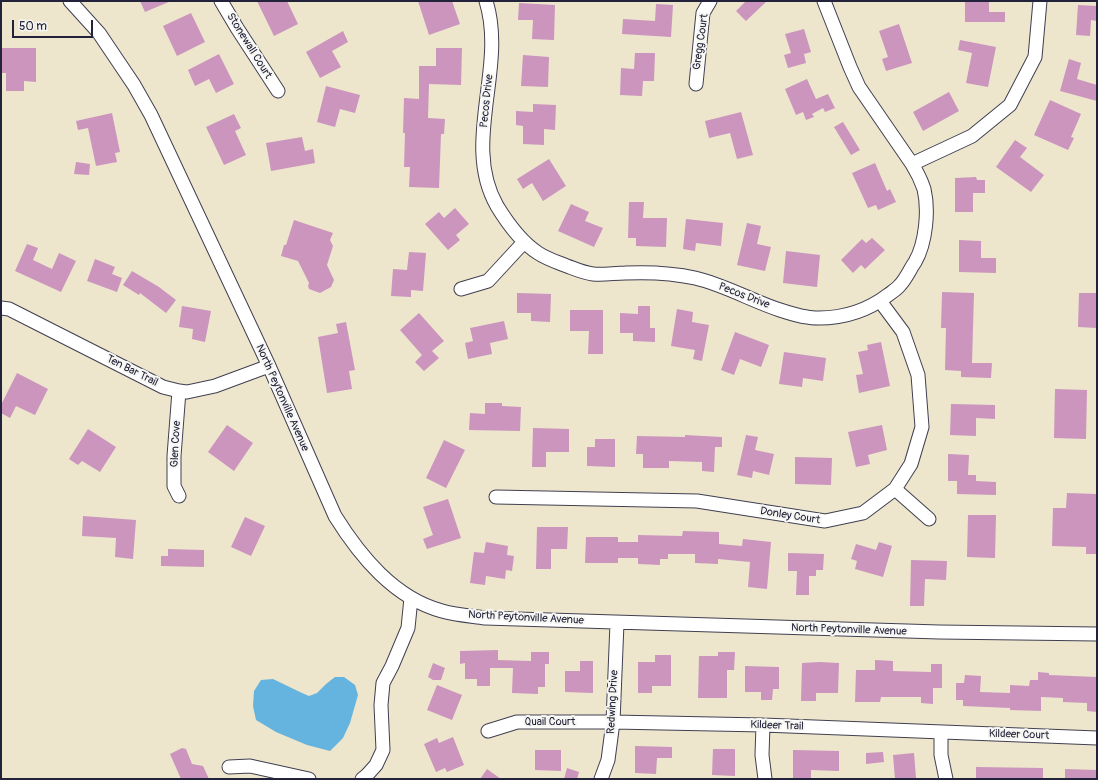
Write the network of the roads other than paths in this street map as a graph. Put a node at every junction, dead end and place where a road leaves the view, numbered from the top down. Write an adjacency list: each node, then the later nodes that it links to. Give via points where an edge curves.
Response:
1 (70, 1): 14 (street, North Peytonville Avenue, via 99,33 151,115)
2 (221, 1): 8 (street, Stonewall Court)
3 (486, 1): 10 (street, Pecos Drive, via 492,32 492,54 484,122 485,175 497,205 513,231)
4 (710, 1): 7 (street, Gregg Court, via 703,13)
5 (824, 1): 9 (street, Pecos Drive, via 860,87)
6 (1040, 1): 9 (street, via 1035,57 1010,105 972,136)
7 (696, 84)
8 (278, 91)
9 (912, 164): 12 (street, Pecos Drive, via 924,191 925,230 918,256 900,286)
10 (524, 242): 11 (street, via 488,281); 12 (street, Pecos Drive, via 551,260 593,274 642,273 696,278 780,310 807,317 830,318 850,315 864,311)
11 (461, 289)
12 (880, 301): 16 (street, Donley Court, via 903,332 918,375 922,427 911,464)
13 (1, 308): 15 (street, Ten Bar Trail, via 9,309 163,387)
14 (269, 366): 15 (street, Ten Bar Trail, via 215,386 187,392); 20 (street, North Peytonville Avenue, via 335,516 346,534 392,585)
15 (179, 391): 17 (street, Glen Cove, via 174,456 174,486)
16 (895, 489): 18 (street, Donley Court, via 863,512 825,521 697,501); 19 (street)
17 (179, 496)
18 (496, 497)
19 (929, 519)
20 (412, 598): 21 (street, North Peytonville Avenue, via 443,611 485,618); 30 (street, via 408,628 383,684 383,750 376,765)
21 (617, 623): 22 (street, North Peytonville Avenue); 23 (street, Redwing Drive)
22 (1097, 634)
23 (613, 722): 24 (street, Kildeer Trail); 25 (street, Quail Court, via 517,722); 31 (street, Redwing Drive, via 608,760)
24 (763, 725): 26 (street, Kildeer Trail); 32 (street, via 762,755)
25 (488, 731)
26 (942, 733): 27 (street, Kildeer Court); 33 (street, via 941,755)
27 (1097, 738)
28 (229, 767): 29 (street, via 250,766)
29 (309, 779)
30 (362, 779)
31 (601, 779)
32 (766, 779)
33 (946, 779)

